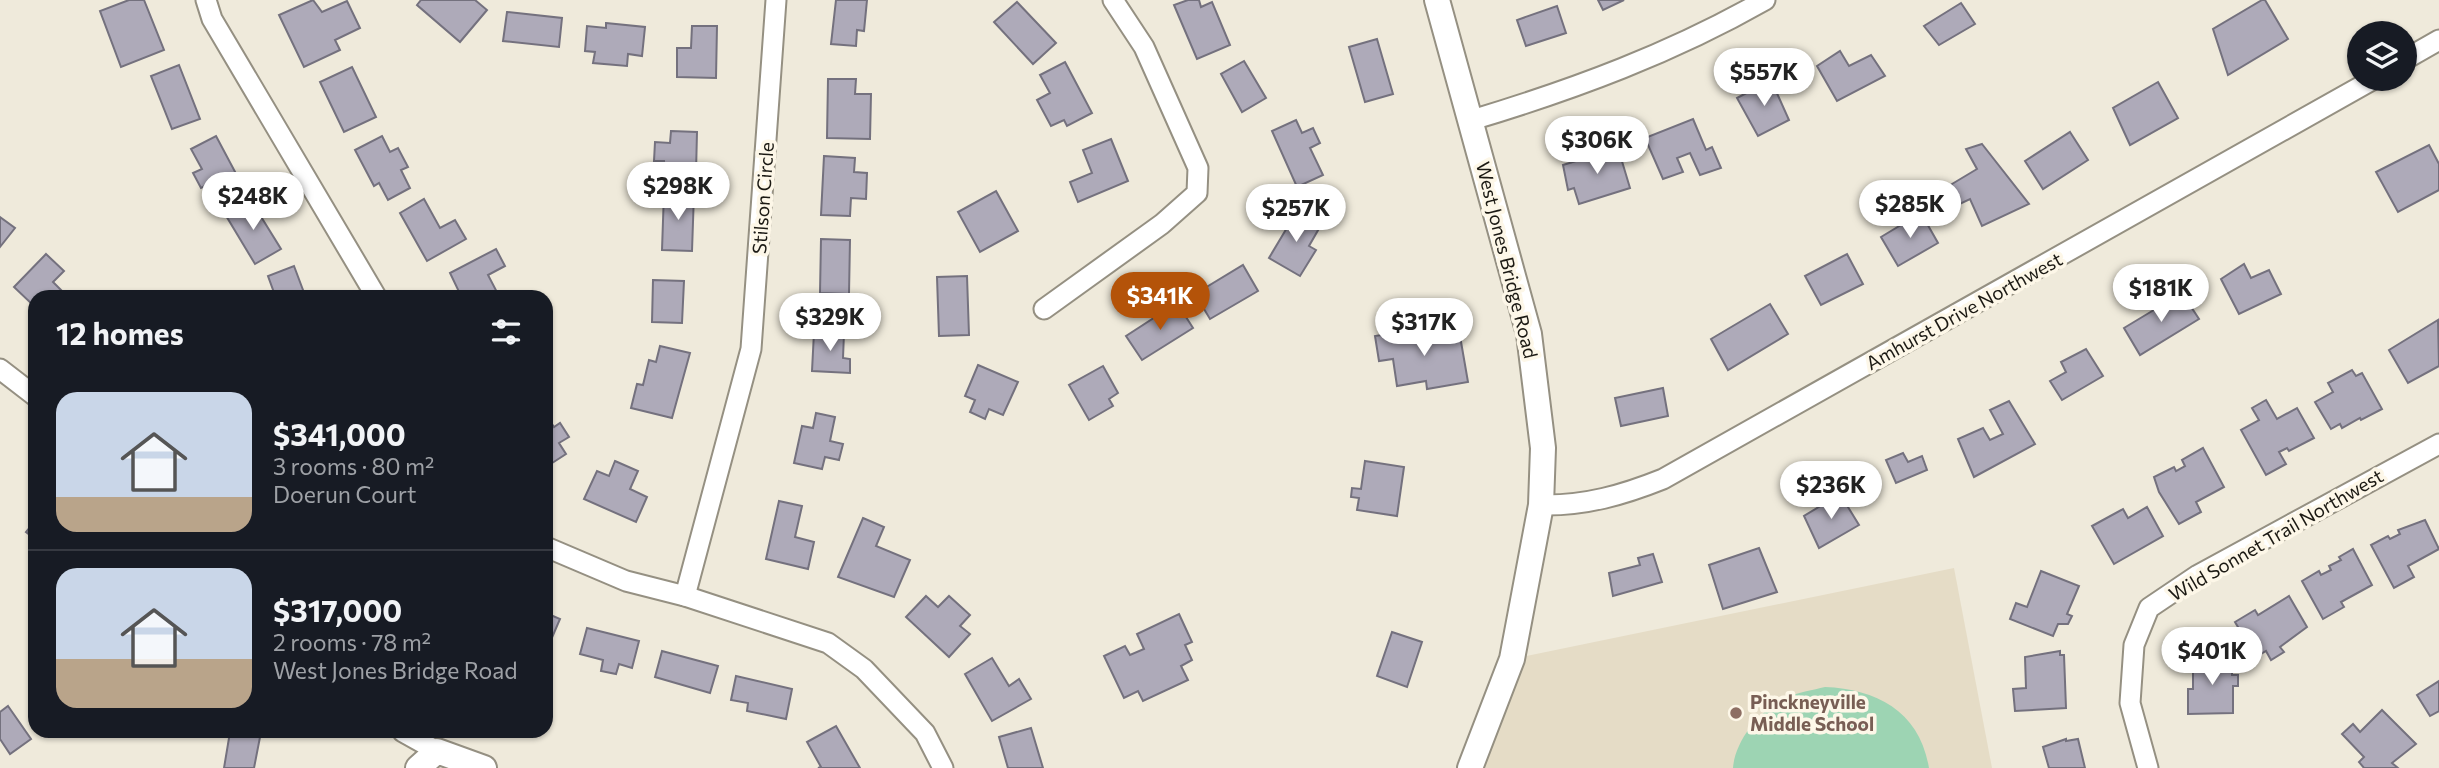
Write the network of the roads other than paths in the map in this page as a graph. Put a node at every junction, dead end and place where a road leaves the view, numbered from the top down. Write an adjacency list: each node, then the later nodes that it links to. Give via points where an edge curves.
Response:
1 (206, 0): 10 (street, via 212,19)
2 (776, 0): 17 (street, Stilson Circle, via 751,349)
3 (1113, 0): 11 (street, via 1144,47 1198,168 1197,193)
4 (1437, 0): 9 (street, West Jones Bridge Road)
5 (1765, 0): 9 (street, via 1690,41 1562,92)
6 (2439, 40): 7 (street)
7 (2417, 53)
8 (2353, 91): 15 (street, Amhurst Drive Northwest, via 1663,479 1622,495)
9 (1472, 120): 15 (street, West Jones Bridge Road, via 1529,334 1543,447)
10 (372, 290)
11 (1044, 309)
12 (0, 369): 13 (street)
13 (28, 391)
14 (2439, 444): 24 (street, Wild Sonnet Trail Northwest, via 2198,575 2149,608 2134,645 2130,703)
15 (1541, 505): 23 (street, West Jones Bridge Road, via 1512,659)
16 (553, 550): 17 (street, via 626,581)
17 (685, 597): 22 (street, via 828,643 864,669 925,733)
18 (414, 738): 19 (street)
19 (438, 751): 20 (street); 21 (street)
20 (418, 768)
21 (484, 768)
22 (943, 768)
23 (1470, 768)
24 (2148, 768)

